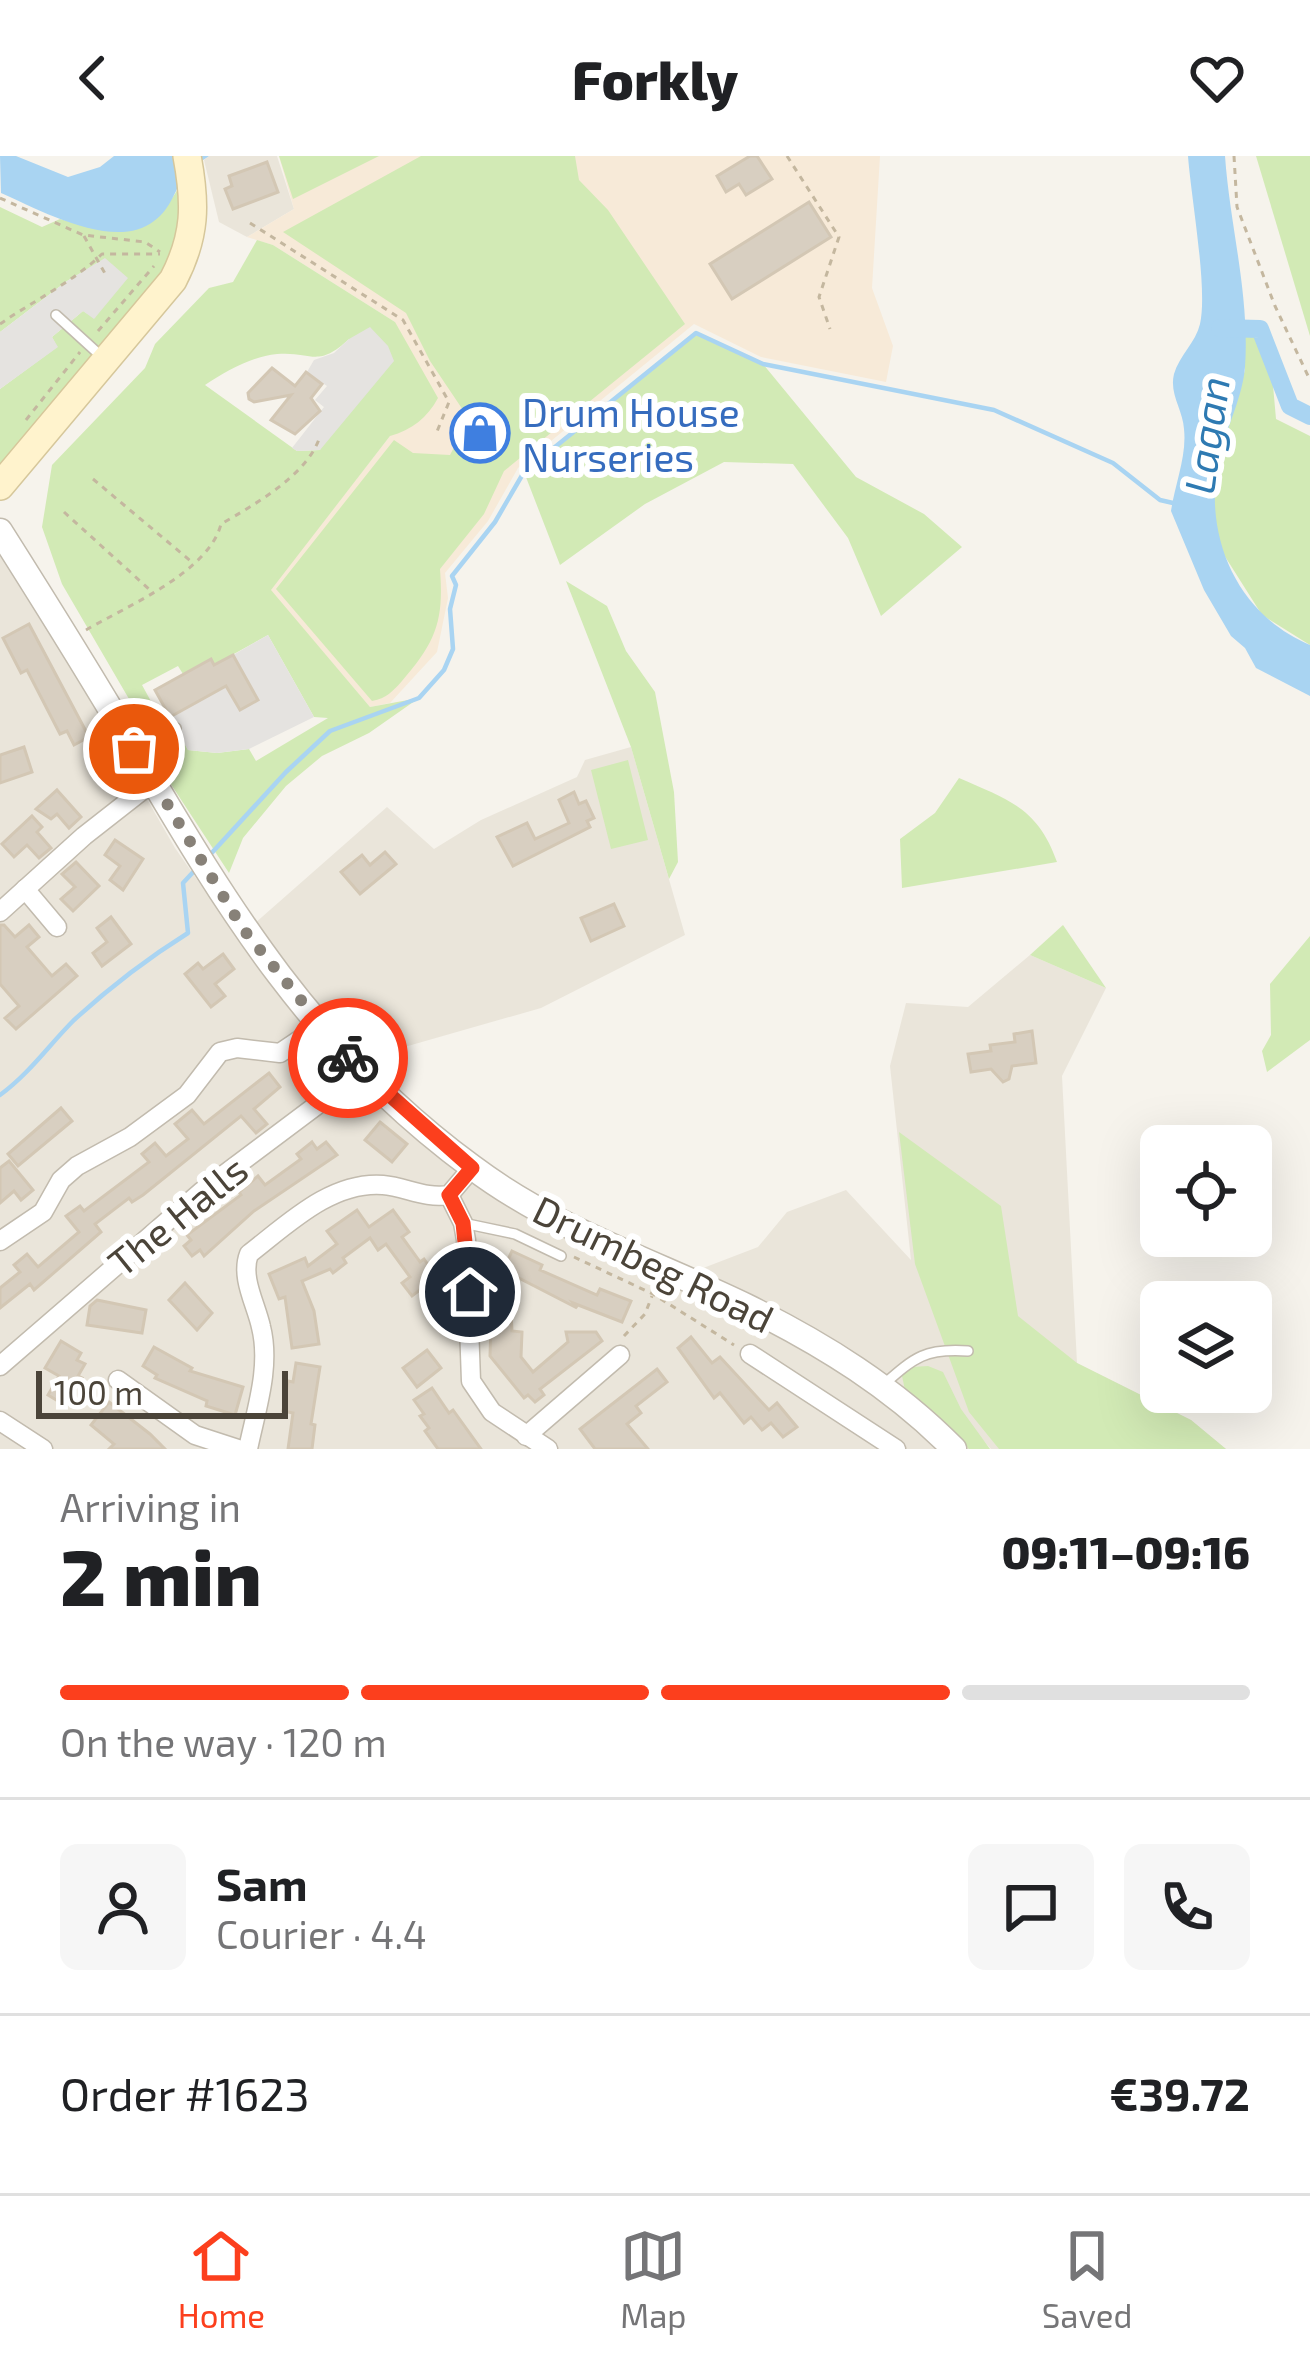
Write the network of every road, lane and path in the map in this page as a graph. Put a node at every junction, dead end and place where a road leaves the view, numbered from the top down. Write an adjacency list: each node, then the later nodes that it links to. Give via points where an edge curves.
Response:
1 (187, 156): 13 (main road, via 192,236 173,280)
2 (787, 156): 12 (path, via 839,237 819,297)
3 (1234, 156): 14 (path, via 1237,207)
4 (0, 198): 6 (path)
5 (250, 224): 15 (path, via 403,320 448,403)
6 (83, 235): 7 (path, via 145,242); 8 (path)
7 (162, 254): 8 (path); 13 (path)
8 (97, 258): 9 (path); 11 (path)
9 (107, 277)
10 (56, 315): 13 (lane)
11 (0, 324)
12 (830, 329)
13 (97, 352): 18 (main road)
14 (1310, 380)
15 (436, 434)
16 (320, 436): 21 (path, via 295,471 221,524)
17 (93, 479): 21 (path)
18 (0, 487)
19 (64, 512): 22 (path)
20 (0, 531): 23 (street, Drumbeg Road)
21 (194, 564): 22 (path)
22 (152, 591): 23 (path)
23 (69, 639): 25 (street, Drumbeg Road)
24 (176, 728): 25 (lane)
25 (134, 749): 26 (street, Drumbeg Road)
26 (153, 782): 27 (street); 30 (street, Drumbeg Road, via 261,955)
27 (25, 890): 28 (street); 29 (street)
28 (0, 912)
29 (57, 927)
30 (320, 1026): 31 (street, Drumbeg Road); 35 (street, via 280,1053 220,1052 187,1095 77,1166 43,1211)
31 (361, 1072): 32 (street, Drumbeg Road); 41 (street, The Halls, via 201,1192)
32 (472, 1168): 33 (street); 43 (street, Drumbeg Road, via 589,1238 760,1314)
33 (449, 1195): 34 (street); 48 (street, via 390,1185 344,1189 249,1254 265,1362)
34 (463, 1223): 36 (lane, via 515,1234); 45 (street, via 471,1382 492,1412)
35 (0, 1240)
36 (561, 1256): 37 (path)
37 (653, 1294): 39 (path); 40 (path, via 625,1331)
38 (968, 1351): 43 (lane, via 936,1349)
39 (750, 1354): 50 (street)
40 (620, 1355): 45 (street)
41 (0, 1366)
42 (118, 1380): 47 (street, via 195,1435)
43 (882, 1385): 51 (street, Drumbeg Road)
44 (0, 1421): 46 (street)
45 (526, 1436): 49 (street)
46 (43, 1449)
47 (238, 1449)
48 (248, 1449)
49 (548, 1449)
50 (896, 1449)
51 (954, 1449)

